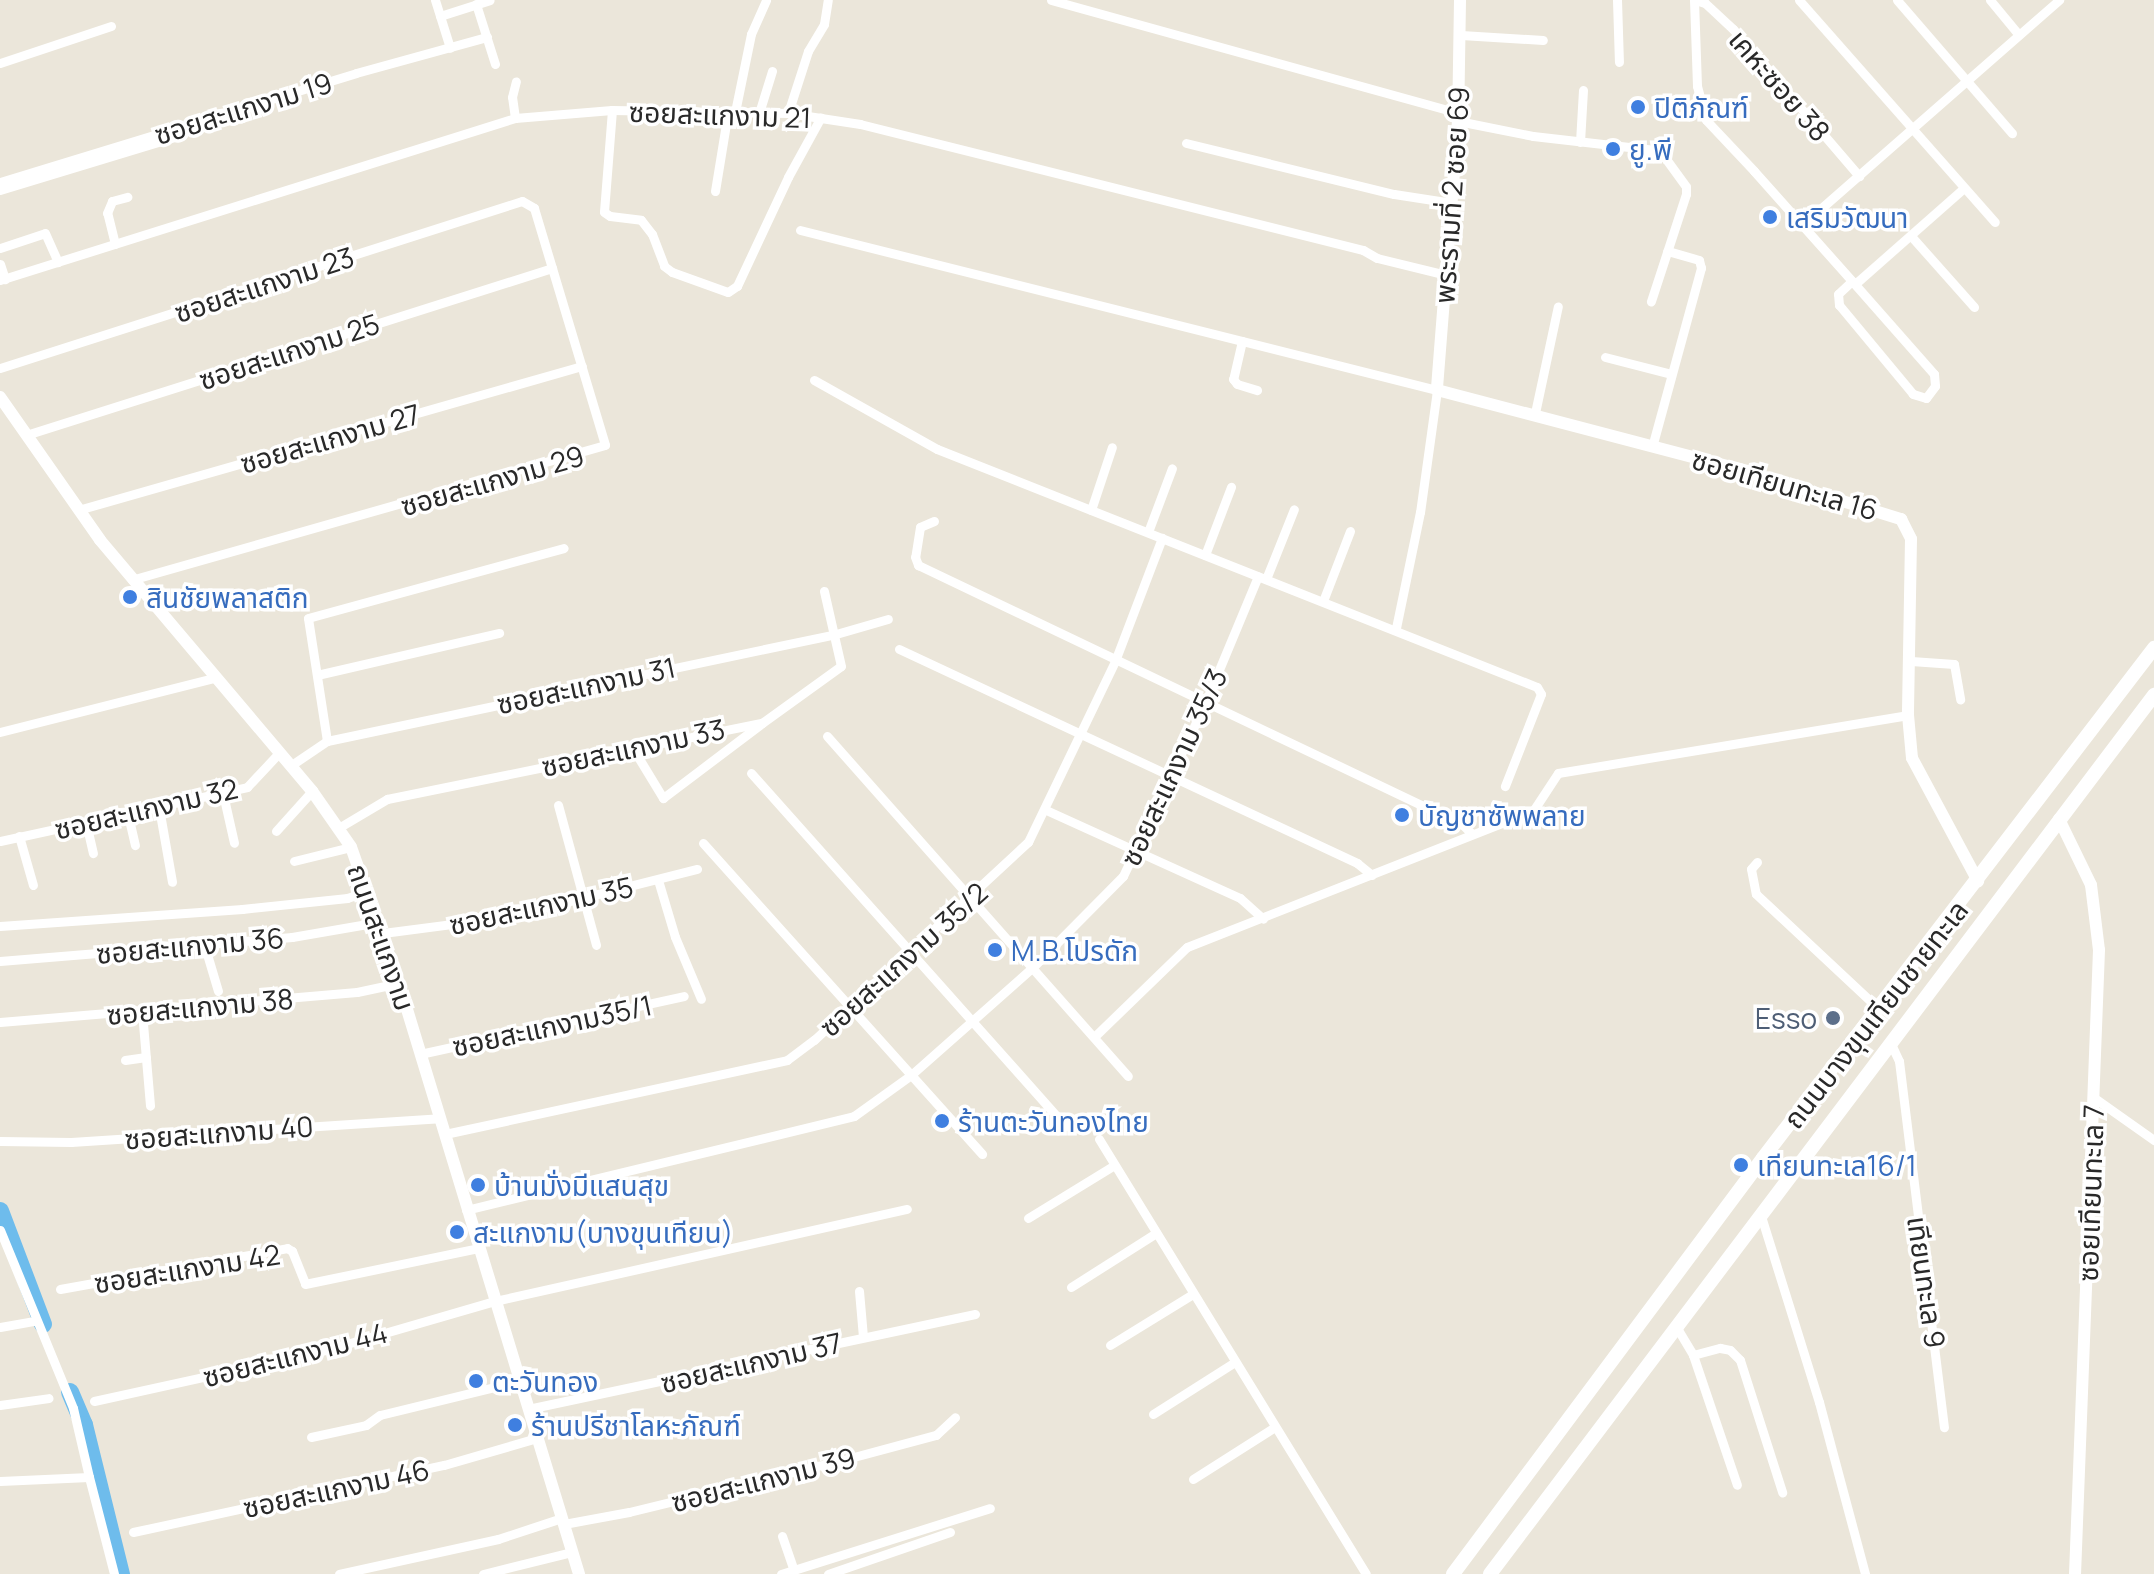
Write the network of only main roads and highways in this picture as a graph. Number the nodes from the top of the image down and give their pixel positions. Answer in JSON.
{"nodes":[{"id":1,"x":2154,"y":648,"type":"edge"},
{"id":2,"x":2154,"y":695,"type":"edge"},
{"id":3,"x":2059,"y":771,"type":"junction"},
{"id":4,"x":2080,"y":792,"type":"junction"},
{"id":5,"x":1453,"y":1574,"type":"edge"},
{"id":6,"x":1490,"y":1574,"type":"edge"}],
"edges":[{"from":1,"to":3,"type":"main road","name":"ถนนบางขุนเทียนชายทะเล"},
{"from":2,"to":4,"type":"main road","name":"ถนนบางขุนเทียนชายทะเล"},
{"from":3,"to":4,"type":"main road"},
{"from":3,"to":5,"type":"main road","name":"ถนนบางขุนเทียนชายทะเล"},
{"from":4,"to":6,"type":"main road","name":"ถนนบางขุนเทียนชายทะเล"}]}
